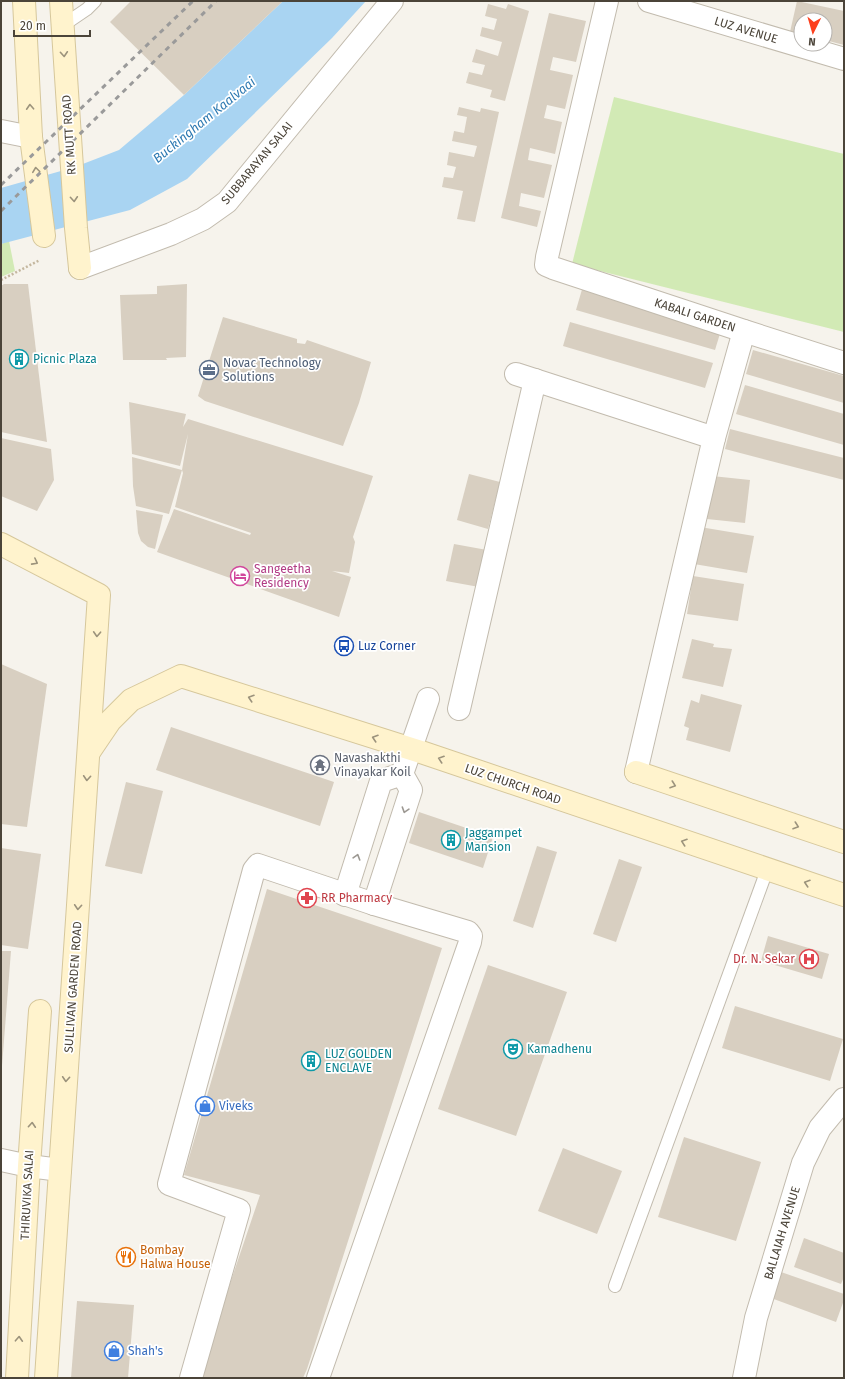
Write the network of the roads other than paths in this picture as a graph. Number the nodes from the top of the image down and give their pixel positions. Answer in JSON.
{"nodes":[{"id":1,"x":24,"y":1,"type":"edge"},
{"id":2,"x":61,"y":1,"type":"edge"},
{"id":3,"x":95,"y":1,"type":"edge"},
{"id":4,"x":392,"y":1,"type":"edge"},
{"id":5,"x":607,"y":1,"type":"edge"},
{"id":6,"x":649,"y":1,"type":"edge"},
{"id":7,"x":62,"y":26,"type":"junction"},
{"id":8,"x":844,"y":59,"type":"edge"},
{"id":9,"x":1,"y":131,"type":"edge"},
{"id":10,"x":32,"y":141,"type":"junction"},
{"id":11,"x":46,"y":246,"type":"road end"},
{"id":12,"x":80,"y":268,"type":"joint"},
{"id":13,"x":744,"y":331,"type":"junction"},
{"id":14,"x":844,"y":363,"type":"edge"},
{"id":15,"x":714,"y":438,"type":"junction"},
{"id":16,"x":1,"y":544,"type":"edge"},
{"id":17,"x":428,"y":699,"type":"dead end"},
{"id":18,"x":459,"y":709,"type":"dead end"},
{"id":19,"x":412,"y":750,"type":"junction"},
{"id":20,"x":89,"y":753,"type":"junction"},
{"id":21,"x":636,"y":772,"type":"joint"},
{"id":22,"x":402,"y":774,"type":"junction"},
{"id":23,"x":844,"y":842,"type":"edge"},
{"id":24,"x":767,"y":870,"type":"junction"},
{"id":25,"x":345,"y":895,"type":"junction"},
{"id":26,"x":844,"y":895,"type":"edge"},
{"id":27,"x":374,"y":904,"type":"junction"},
{"id":28,"x":40,"y":1011,"type":"dead end"},
{"id":29,"x":844,"y":1099,"type":"edge"},
{"id":30,"x":1,"y":1160,"type":"edge"},
{"id":31,"x":29,"y":1166,"type":"junction"},
{"id":32,"x":60,"y":1170,"type":"junction"},
{"id":33,"x":615,"y":1286,"type":"dead end"},
{"id":34,"x":17,"y":1378,"type":"edge"},
{"id":35,"x":46,"y":1378,"type":"edge"},
{"id":36,"x":191,"y":1378,"type":"edge"},
{"id":37,"x":318,"y":1378,"type":"edge"},
{"id":38,"x":744,"y":1378,"type":"edge"}],
"edges":[{"from":10,"to":1,"type":"main road","one_way":true},
{"from":2,"to":7,"type":"main road","name":"RK MUTT ROAD"},
{"from":3,"to":7,"type":"lane"},
{"from":4,"to":12,"type":"street","name":"SUBBARAYAN SALAI"},
{"from":5,"to":13,"type":"street","name":"KABALI GARDEN"},
{"from":6,"to":8,"type":"street","name":"LUZ AVENUE"},
{"from":7,"to":12,"type":"main road","name":"RK MUTT ROAD","one_way":true},
{"from":9,"to":10,"type":"street"},
{"from":11,"to":10,"type":"main road","one_way":true},
{"from":13,"to":14,"type":"street","name":"KABALI GARDEN"},
{"from":13,"to":15,"type":"street"},
{"from":15,"to":18,"type":"street"},
{"from":15,"to":21,"type":"street"},
{"from":16,"to":20,"type":"main road","name":"SULLIVAN GARDEN ROAD","one_way":true},
{"from":17,"to":19,"type":"street"},
{"from":19,"to":20,"type":"main road","name":"LUZ CHURCH ROAD","one_way":true},
{"from":19,"to":22,"type":"street"},
{"from":24,"to":19,"type":"main road","name":"LUZ CHURCH ROAD","one_way":true},
{"from":20,"to":32,"type":"main road","name":"SULLIVAN GARDEN ROAD","one_way":true},
{"from":21,"to":23,"type":"main road","one_way":true},
{"from":25,"to":22,"type":"street","one_way":true},
{"from":22,"to":27,"type":"street","one_way":true},
{"from":26,"to":24,"type":"main road","name":"LUZ CHURCH ROAD","one_way":true},
{"from":24,"to":33,"type":"lane"},
{"from":25,"to":27,"type":"street"},
{"from":25,"to":36,"type":"street"},
{"from":27,"to":37,"type":"street"},
{"from":31,"to":28,"type":"main road","name":"THIRUVIKA SALAI","one_way":true},
{"from":29,"to":38,"type":"street","name":"BALLAIAH AVENUE"},
{"from":30,"to":31,"type":"street"},
{"from":31,"to":32,"type":"street"},
{"from":34,"to":31,"type":"main road","name":"THIRUVIKA SALAI","one_way":true},
{"from":32,"to":35,"type":"main road","name":"SULLIVAN GARDEN ROAD"}]}
